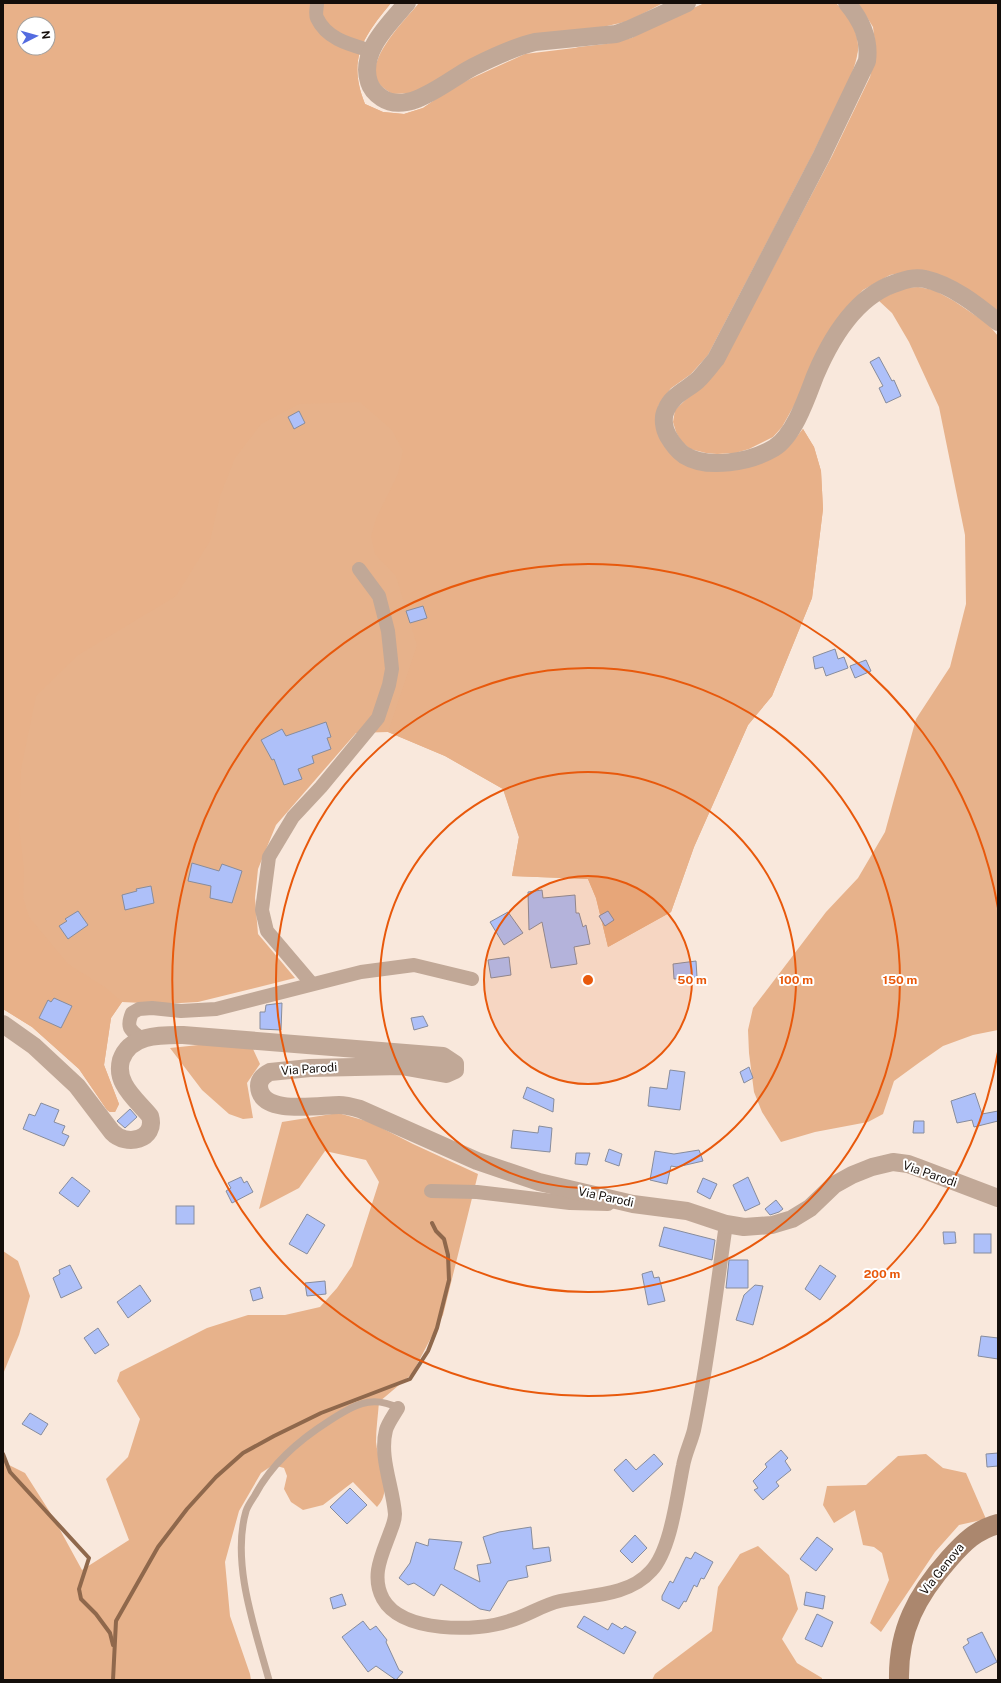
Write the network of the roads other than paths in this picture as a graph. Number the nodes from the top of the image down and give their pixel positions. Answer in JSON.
{"nodes":[{"id":1,"x":317,"y":3,"type":"edge"},
{"id":2,"x":406,"y":3,"type":"edge"},
{"id":3,"x":687,"y":3,"type":"edge"},
{"id":4,"x":847,"y":3,"type":"edge"},
{"id":5,"x":372,"y":51,"type":"junction"},
{"id":6,"x":998,"y":322,"type":"edge"},
{"id":7,"x":360,"y":569,"type":"dead end"},
{"id":8,"x":472,"y":979,"type":"dead end"},
{"id":9,"x":312,"y":984,"type":"junction"},
{"id":10,"x":3,"y":1024,"type":"edge"},
{"id":11,"x":142,"y":1039,"type":"junction"},
{"id":12,"x":431,"y":1191,"type":"dead end"},
{"id":13,"x":998,"y":1198,"type":"edge"},
{"id":14,"x":633,"y":1204,"type":"junction"},
{"id":15,"x":726,"y":1224,"type":"junction"},
{"id":16,"x":398,"y":1408,"type":"joint"},
{"id":17,"x":998,"y":1524,"type":"edge"},
{"id":18,"x":268,"y":1680,"type":"edge"},
{"id":19,"x":899,"y":1680,"type":"edge"}],
"edges":[{"from":1,"to":5,"type":"street"},
{"from":2,"to":5,"type":"street"},
{"from":3,"to":5,"type":"street"},
{"from":4,"to":6,"type":"street"},
{"from":7,"to":9,"type":"street"},
{"from":8,"to":9,"type":"street"},
{"from":9,"to":11,"type":"street"},
{"from":10,"to":11,"type":"street","name":"Via Parodi"},
{"from":11,"to":14,"type":"street","name":"Via Parodi"},
{"from":12,"to":14,"type":"street"},
{"from":13,"to":15,"type":"street","name":"Via Parodi"},
{"from":14,"to":15,"type":"street","name":"Via Parodi"},
{"from":15,"to":16,"type":"street"},
{"from":16,"to":18,"type":"lane"},
{"from":17,"to":19,"type":"main road","name":"Via Genova"}]}
